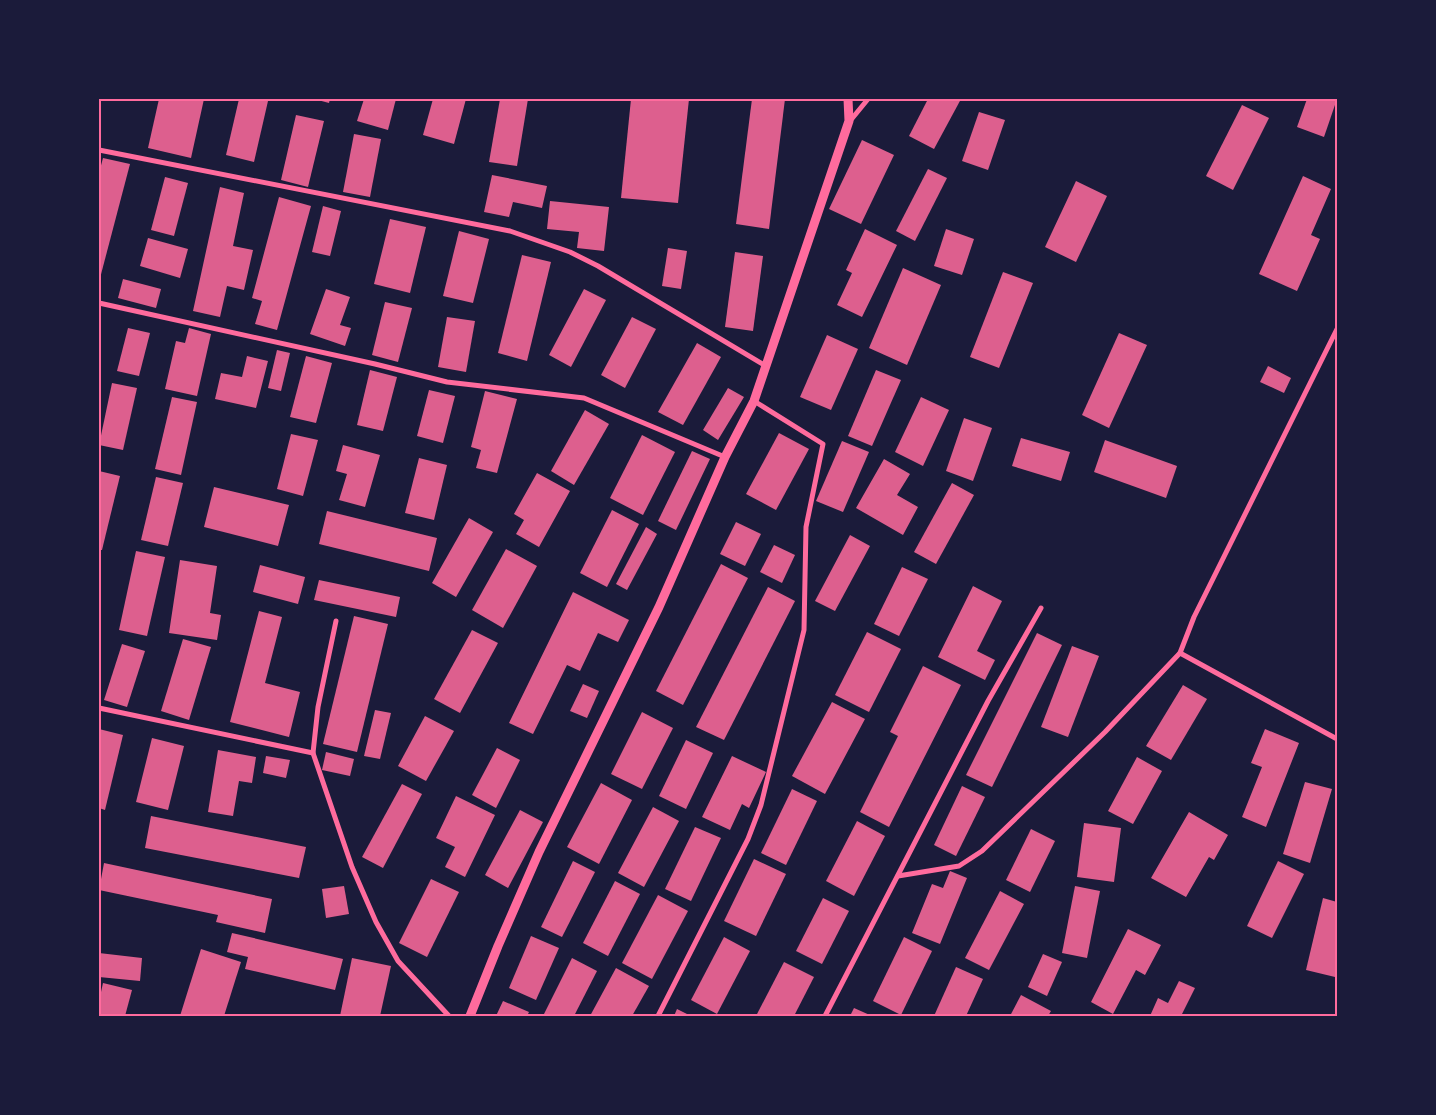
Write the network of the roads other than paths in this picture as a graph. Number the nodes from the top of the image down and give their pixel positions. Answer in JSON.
{"nodes":[{"id":1,"x":848,"y":99,"type":"edge"},
{"id":2,"x":868,"y":99,"type":"edge"},
{"id":3,"x":849,"y":121,"type":"junction"},
{"id":4,"x":99,"y":150,"type":"edge"},
{"id":5,"x":99,"y":303,"type":"edge"},
{"id":6,"x":1337,"y":329,"type":"edge"},
{"id":7,"x":766,"y":366,"type":"junction"},
{"id":8,"x":754,"y":401,"type":"junction"},
{"id":9,"x":725,"y":457,"type":"junction"},
{"id":10,"x":1041,"y":608,"type":"dead end"},
{"id":11,"x":336,"y":621,"type":"dead end"},
{"id":12,"x":1180,"y":653,"type":"junction"},
{"id":13,"x":99,"y":708,"type":"edge"},
{"id":14,"x":1337,"y":740,"type":"edge"},
{"id":15,"x":313,"y":752,"type":"junction"},
{"id":16,"x":898,"y":876,"type":"junction"},
{"id":17,"x":449,"y":1016,"type":"edge"},
{"id":18,"x":470,"y":1016,"type":"edge"},
{"id":19,"x":658,"y":1016,"type":"edge"},
{"id":20,"x":825,"y":1016,"type":"edge"}],
"edges":[{"from":1,"to":3,"type":"street"},
{"from":2,"to":3,"type":"street"},
{"from":3,"to":7,"type":"street"},
{"from":4,"to":7,"type":"street"},
{"from":5,"to":9,"type":"street"},
{"from":6,"to":12,"type":"street"},
{"from":7,"to":8,"type":"street"},
{"from":8,"to":9,"type":"street"},
{"from":8,"to":19,"type":"street"},
{"from":9,"to":18,"type":"street"},
{"from":10,"to":16,"type":"street"},
{"from":11,"to":15,"type":"street"},
{"from":12,"to":14,"type":"street"},
{"from":12,"to":16,"type":"street"},
{"from":13,"to":15,"type":"street"},
{"from":15,"to":17,"type":"street"},
{"from":16,"to":20,"type":"street"}]}
